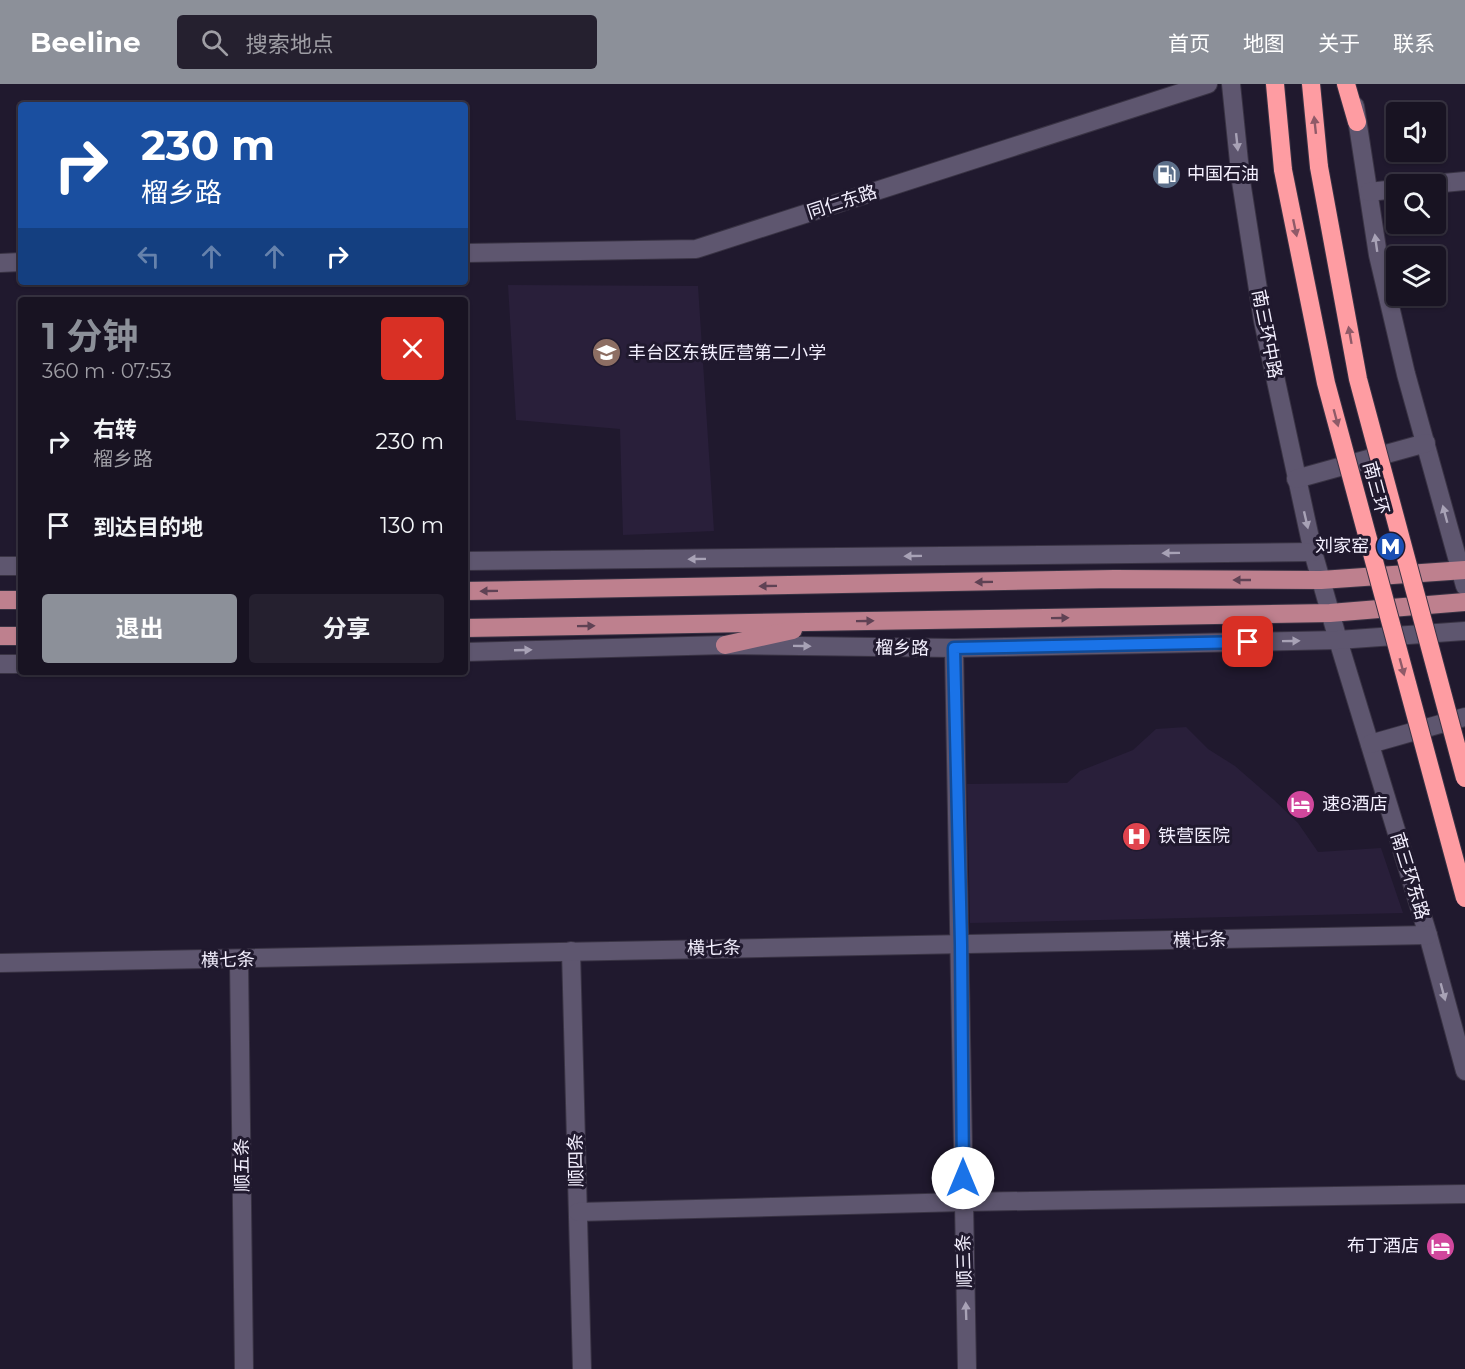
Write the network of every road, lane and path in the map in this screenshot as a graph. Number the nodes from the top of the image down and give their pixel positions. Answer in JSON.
{"nodes":[{"id":1,"x":1208,"y":84,"type":"edge"},
{"id":2,"x":1231,"y":84,"type":"edge"},
{"id":3,"x":1275,"y":84,"type":"edge"},
{"id":4,"x":1311,"y":84,"type":"edge"},
{"id":5,"x":1346,"y":84,"type":"edge"},
{"id":6,"x":1353,"y":84,"type":"edge"},
{"id":7,"x":1357,"y":122,"type":"junction"},
{"id":8,"x":1465,"y":181,"type":"edge"},
{"id":9,"x":1446,"y":183,"type":"edge"},
{"id":10,"x":1386,"y":190,"type":"edge"},
{"id":11,"x":1369,"y":192,"type":"junction"},
{"id":12,"x":468,"y":253,"type":"edge"},
{"id":13,"x":18,"y":262,"type":"edge"},
{"id":14,"x":0,"y":263,"type":"edge"},
{"id":15,"x":1426,"y":443,"type":"junction"},
{"id":16,"x":1296,"y":479,"type":"junction"},
{"id":17,"x":1458,"y":540,"type":"edge"},
{"id":18,"x":1313,"y":552,"type":"junction"},
{"id":19,"x":468,"y":561,"type":"edge"},
{"id":20,"x":18,"y":566,"type":"edge"},
{"id":21,"x":0,"y":567,"type":"edge"},
{"id":22,"x":1464,"y":575,"type":"edge"},
{"id":23,"x":1322,"y":580,"type":"junction"},
{"id":24,"x":468,"y":591,"type":"edge"},
{"id":25,"x":0,"y":600,"type":"edge"},
{"id":26,"x":18,"y":600,"type":"edge"},
{"id":27,"x":1465,"y":602,"type":"edge"},
{"id":28,"x":1330,"y":613,"type":"junction"},
{"id":29,"x":831,"y":622,"type":"junction"},
{"id":30,"x":468,"y":628,"type":"edge"},
{"id":31,"x":1465,"y":631,"type":"edge"},
{"id":32,"x":0,"y":636,"type":"edge"},
{"id":33,"x":18,"y":636,"type":"edge"},
{"id":34,"x":1338,"y":640,"type":"junction"},
{"id":35,"x":725,"y":645,"type":"junction"},
{"id":36,"x":954,"y":648,"type":"junction"},
{"id":37,"x":468,"y":652,"type":"edge"},
{"id":38,"x":0,"y":664,"type":"edge"},
{"id":39,"x":18,"y":664,"type":"edge"},
{"id":40,"x":1465,"y":717,"type":"edge"},
{"id":41,"x":1370,"y":744,"type":"junction"},
{"id":42,"x":1465,"y":778,"type":"edge"},
{"id":43,"x":1465,"y":898,"type":"edge"},
{"id":44,"x":1428,"y":935,"type":"junction"},
{"id":45,"x":961,"y":944,"type":"junction"},
{"id":46,"x":571,"y":951,"type":"junction"},
{"id":47,"x":239,"y":960,"type":"junction"},
{"id":48,"x":0,"y":963,"type":"edge"},
{"id":49,"x":1465,"y":1071,"type":"edge"},
{"id":50,"x":1465,"y":1194,"type":"edge"},
{"id":51,"x":963,"y":1202,"type":"junction"},
{"id":52,"x":578,"y":1212,"type":"junction"},
{"id":53,"x":244,"y":1369,"type":"edge"},
{"id":54,"x":582,"y":1369,"type":"edge"},
{"id":55,"x":967,"y":1369,"type":"edge"}],
"edges":[{"from":1,"to":12,"type":"street","name":"同仁东路"},
{"from":2,"to":16,"type":"street","name":"南三环中路","one_way":true},
{"from":3,"to":43,"type":"highway","name":"南三环","one_way":true,"bridge":true},
{"from":42,"to":4,"type":"highway","name":"南三环","one_way":true,"bridge":true},
{"from":5,"to":7,"type":"highway"},
{"from":6,"to":7,"type":"street"},
{"from":7,"to":11,"type":"street"},
{"from":8,"to":9,"type":"street"},
{"from":10,"to":11,"type":"street"},
{"from":15,"to":11,"type":"street","one_way":true},
{"from":13,"to":14,"type":"street"},
{"from":15,"to":16,"type":"street"},
{"from":17,"to":15,"type":"street","one_way":true},
{"from":16,"to":18,"type":"street","name":"南三环中路","one_way":true},
{"from":17,"to":22,"type":"street"},
{"from":18,"to":19,"type":"street","one_way":true},
{"from":18,"to":23,"type":"street","name":"南三环中路"},
{"from":20,"to":21,"type":"street"},
{"from":22,"to":23,"type":"main road"},
{"from":23,"to":24,"type":"main road","one_way":true},
{"from":23,"to":28,"type":"street","name":"南三环中路"},
{"from":25,"to":26,"type":"main road"},
{"from":27,"to":28,"type":"main road","name":"榴乡路"},
{"from":29,"to":28,"type":"main road","name":"榴乡路","one_way":true},
{"from":28,"to":34,"type":"street","name":"南三环东路"},
{"from":30,"to":29,"type":"main road","name":"榴乡路","one_way":true},
{"from":29,"to":35,"type":"main road"},
{"from":31,"to":34,"type":"street","name":"榴乡路"},
{"from":32,"to":33,"type":"main road"},
{"from":36,"to":34,"type":"street","name":"榴乡路","one_way":true},
{"from":34,"to":41,"type":"street","name":"南三环东路"},
{"from":35,"to":36,"type":"street","name":"榴乡路","one_way":true},
{"from":37,"to":35,"type":"street","name":"榴乡路","one_way":true},
{"from":36,"to":45,"type":"street","name":"顺三条"},
{"from":38,"to":39,"type":"street"},
{"from":40,"to":41,"type":"street"},
{"from":41,"to":44,"type":"street","name":"南三环东路"},
{"from":44,"to":45,"type":"street","name":"横七条"},
{"from":44,"to":49,"type":"street","name":"南三环东路","one_way":true},
{"from":45,"to":46,"type":"street","name":"横七条"},
{"from":45,"to":51,"type":"street","name":"顺三条"},
{"from":46,"to":47,"type":"street","name":"横七条"},
{"from":46,"to":52,"type":"street","name":"顺四条"},
{"from":47,"to":48,"type":"street","name":"横七条"},
{"from":47,"to":53,"type":"street","name":"顺五条"},
{"from":50,"to":51,"type":"street"},
{"from":51,"to":52,"type":"street"},
{"from":55,"to":51,"type":"street","name":"顺三条","one_way":true},
{"from":52,"to":54,"type":"street","name":"顺四条"}]}
